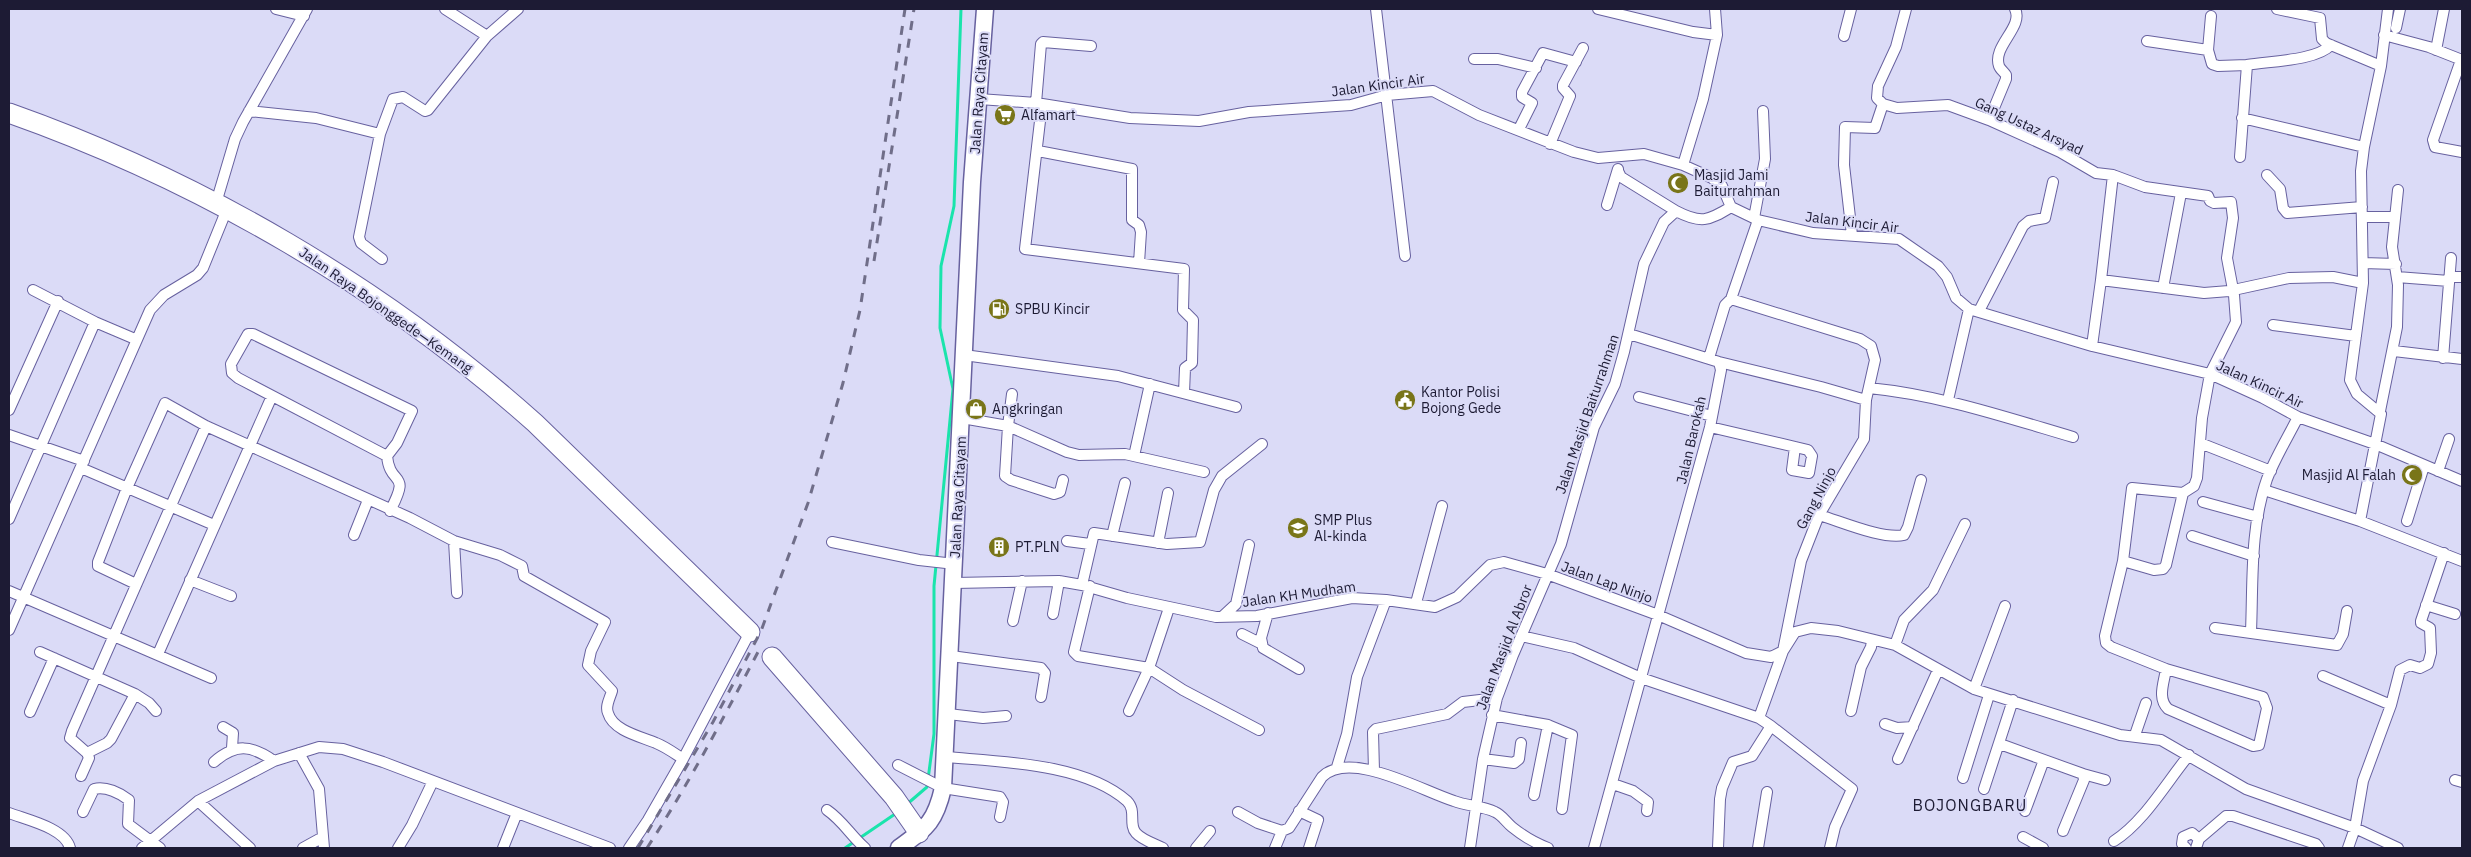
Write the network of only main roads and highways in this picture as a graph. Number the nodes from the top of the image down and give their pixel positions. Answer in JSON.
{"nodes":[{"id":1,"x":985,"y":9,"type":"edge"},
{"id":2,"x":9,"y":113,"type":"edge"},
{"id":3,"x":750,"y":632,"type":"road end"},
{"id":4,"x":772,"y":657,"type":"dead end"},
{"id":5,"x":914,"y":825,"type":"junction"},
{"id":6,"x":899,"y":848,"type":"edge"}],
"edges":[{"from":1,"to":5,"type":"main road","name":"Jalan Raya Citayam"},
{"from":2,"to":3,"type":"highway","name":"Jalan Raya Bojonggede—Kemang"},
{"from":4,"to":5,"type":"highway"},
{"from":5,"to":6,"type":"main road","name":"Jalan Raya Citayam"}]}
